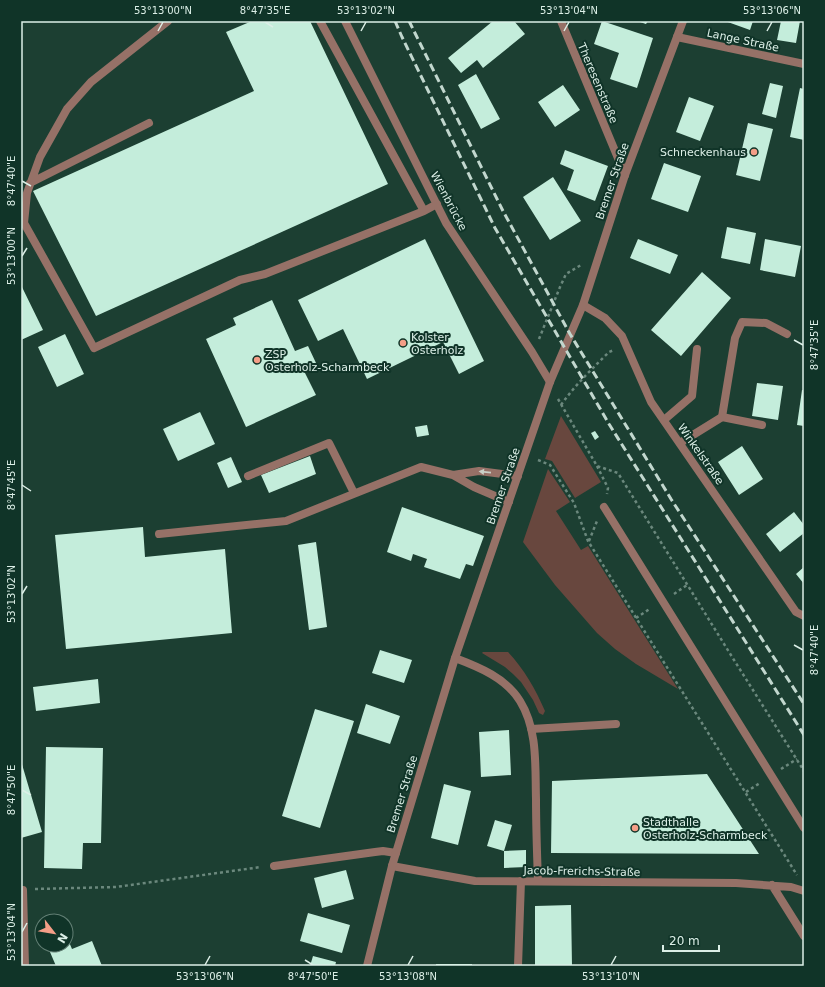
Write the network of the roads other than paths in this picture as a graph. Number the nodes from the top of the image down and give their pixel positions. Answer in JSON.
{"nodes":[{"id":1,"x":168,"y":21,"type":"edge"},
{"id":2,"x":320,"y":21,"type":"edge"},
{"id":3,"x":346,"y":21,"type":"edge"},
{"id":4,"x":561,"y":21,"type":"edge"},
{"id":5,"x":683,"y":21,"type":"edge"},
{"id":6,"x":677,"y":37,"type":"junction"},
{"id":7,"x":804,"y":64,"type":"edge"},
{"id":8,"x":149,"y":124,"type":"dead end"},
{"id":9,"x":625,"y":175,"type":"junction"},
{"id":10,"x":30,"y":183,"type":"junction"},
{"id":11,"x":437,"y":204,"type":"junction"},
{"id":12,"x":424,"y":211,"type":"junction"},
{"id":13,"x":582,"y":305,"type":"junction"},
{"id":14,"x":787,"y":334,"type":"dead end"},
{"id":15,"x":697,"y":349,"type":"dead end"},
{"id":16,"x":550,"y":382,"type":"junction"},
{"id":17,"x":722,"y":417,"type":"junction"},
{"id":18,"x":664,"y":420,"type":"junction"},
{"id":19,"x":762,"y":425,"type":"dead end"},
{"id":20,"x":680,"y":443,"type":"junction"},
{"id":21,"x":453,"y":475,"type":"junction"},
{"id":22,"x":248,"y":476,"type":"dead end"},
{"id":23,"x":518,"y":476,"type":"junction"},
{"id":24,"x":354,"y":493,"type":"junction"},
{"id":25,"x":509,"y":502,"type":"junction"},
{"id":26,"x":604,"y":507,"type":"dead end"},
{"id":27,"x":159,"y":534,"type":"dead end"},
{"id":28,"x":804,"y":616,"type":"edge"},
{"id":29,"x":455,"y":658,"type":"junction"},
{"id":30,"x":616,"y":724,"type":"dead end"},
{"id":31,"x":531,"y":729,"type":"junction"},
{"id":32,"x":804,"y":828,"type":"edge"},
{"id":33,"x":396,"y":853,"type":"junction"},
{"id":34,"x":274,"y":866,"type":"road end"},
{"id":35,"x":392,"y":866,"type":"junction"},
{"id":36,"x":522,"y":881,"type":"junction"},
{"id":37,"x":538,"y":881,"type":"junction"},
{"id":38,"x":772,"y":885,"type":"junction"},
{"id":39,"x":23,"y":890,"type":"road end"},
{"id":40,"x":804,"y":891,"type":"edge"},
{"id":41,"x":22,"y":907,"type":"edge"},
{"id":42,"x":804,"y":936,"type":"edge"},
{"id":43,"x":25,"y":966,"type":"edge"},
{"id":44,"x":367,"y":966,"type":"edge"},
{"id":45,"x":518,"y":966,"type":"edge"}],
"edges":[{"from":1,"to":10,"type":"street"},
{"from":2,"to":12,"type":"street"},
{"from":3,"to":11,"type":"street","name":"Wienbrücke"},
{"from":4,"to":9,"type":"street","name":"Theresenstraße"},
{"from":5,"to":6,"type":"street","name":"Bremer Straße"},
{"from":6,"to":7,"type":"street","name":"Lange Straße"},
{"from":6,"to":9,"type":"street","name":"Bremer Straße"},
{"from":8,"to":10,"type":"street"},
{"from":9,"to":13,"type":"street","name":"Bremer Straße"},
{"from":10,"to":12,"type":"street"},
{"from":11,"to":12,"type":"street"},
{"from":11,"to":16,"type":"street","name":"Wienbrücke"},
{"from":13,"to":16,"type":"street","name":"Bremer Straße"},
{"from":13,"to":18,"type":"street","name":"Winkelstraße"},
{"from":14,"to":17,"type":"street"},
{"from":15,"to":18,"type":"street"},
{"from":16,"to":23,"type":"street","name":"Bremer Straße"},
{"from":17,"to":19,"type":"street"},
{"from":17,"to":20,"type":"street"},
{"from":18,"to":20,"type":"street","name":"Winkelstraße"},
{"from":20,"to":28,"type":"street","name":"Winkelstraße"},
{"from":23,"to":21,"type":"street","one_way":true},
{"from":21,"to":24,"type":"street"},
{"from":21,"to":25,"type":"street"},
{"from":22,"to":24,"type":"street"},
{"from":23,"to":25,"type":"street","name":"Bremer Straße"},
{"from":24,"to":27,"type":"street"},
{"from":25,"to":29,"type":"street","name":"Bremer Straße"},
{"from":26,"to":32,"type":"street"},
{"from":29,"to":31,"type":"street"},
{"from":29,"to":33,"type":"street","name":"Bremer Straße"},
{"from":30,"to":31,"type":"street"},
{"from":31,"to":37,"type":"street"},
{"from":33,"to":34,"type":"street"},
{"from":33,"to":35,"type":"street","name":"Bremer Straße"},
{"from":35,"to":36,"type":"street","name":"Jacob-Frerichs-Straße"},
{"from":35,"to":44,"type":"street","name":"Bremer Straße"},
{"from":36,"to":37,"type":"street","name":"Jacob-Frerichs-Straße"},
{"from":36,"to":45,"type":"street"},
{"from":37,"to":38,"type":"street","name":"Jacob-Frerichs-Straße"},
{"from":38,"to":40,"type":"street","name":"Jacob-Frerichs-Straße"},
{"from":38,"to":42,"type":"street"},
{"from":39,"to":41,"type":"street"},
{"from":41,"to":43,"type":"street"}]}
